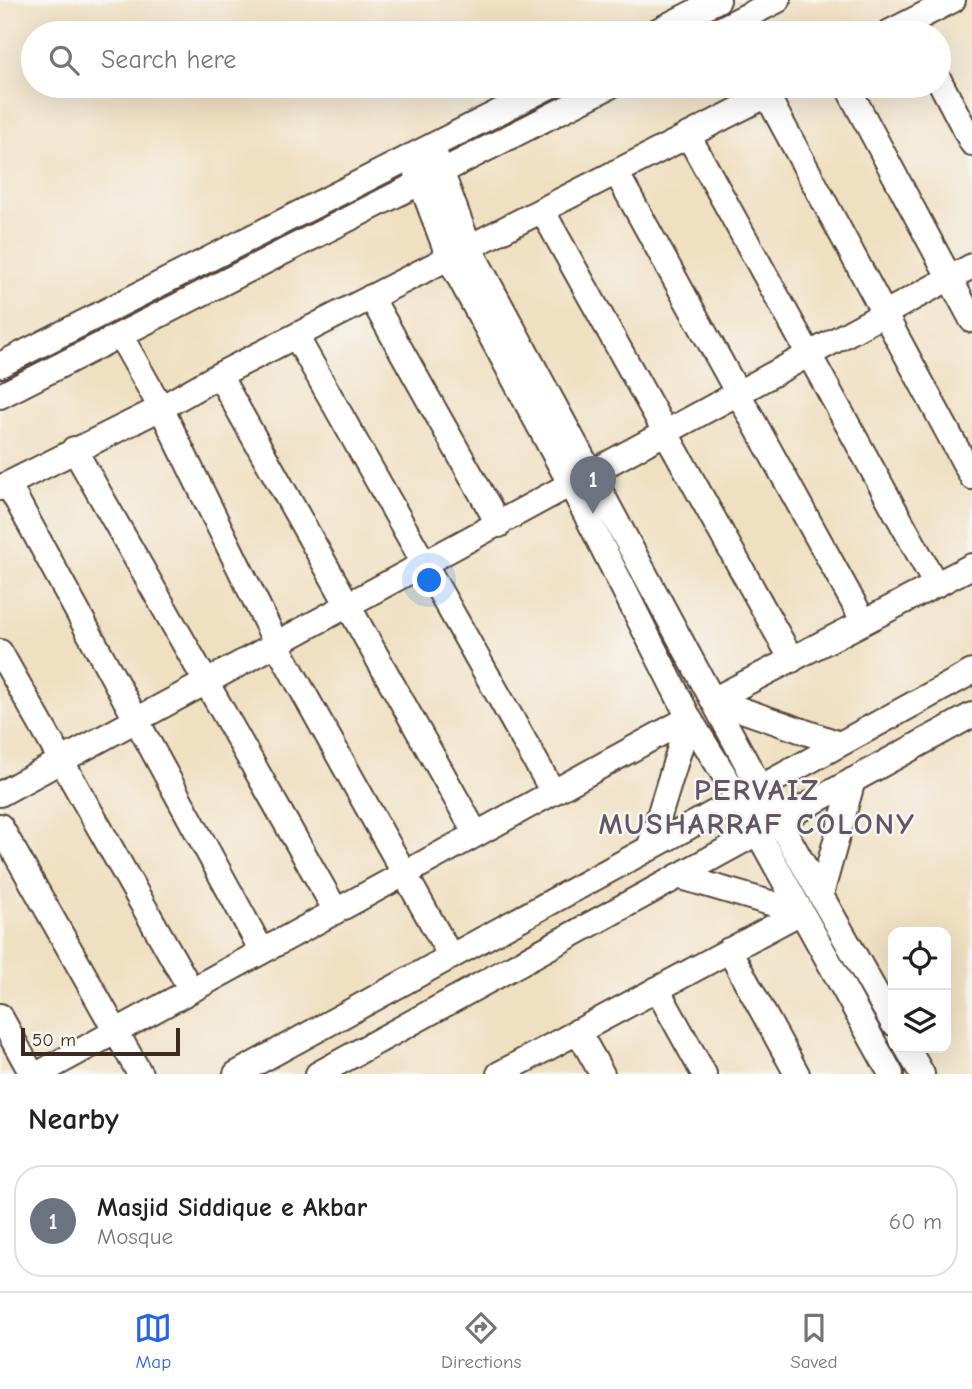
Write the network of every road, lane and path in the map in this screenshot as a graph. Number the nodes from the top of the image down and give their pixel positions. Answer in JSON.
{"nodes":[{"id":1,"x":718,"y":0,"type":"edge"},
{"id":2,"x":778,"y":0,"type":"edge"},
{"id":3,"x":953,"y":0,"type":"edge"},
{"id":4,"x":677,"y":21,"type":"edge"},
{"id":5,"x":748,"y":21,"type":"edge"},
{"id":6,"x":919,"y":21,"type":"edge"},
{"id":7,"x":526,"y":98,"type":"edge"},
{"id":8,"x":587,"y":98,"type":"edge"},
{"id":9,"x":755,"y":98,"type":"edge"},
{"id":10,"x":775,"y":98,"type":"edge"},
{"id":11,"x":853,"y":98,"type":"edge"},
{"id":12,"x":948,"y":98,"type":"edge"},
{"id":13,"x":688,"y":135,"type":"junction"},
{"id":14,"x":972,"y":143,"type":"edge"},
{"id":15,"x":421,"y":151,"type":"junction"},
{"id":16,"x":616,"y":172,"type":"junction"},
{"id":17,"x":430,"y":178,"type":"junction"},
{"id":18,"x":542,"y":210,"type":"junction"},
{"id":19,"x":459,"y":252,"type":"junction"},
{"id":20,"x":972,"y":266,"type":"edge"},
{"id":21,"x":949,"y":279,"type":"junction"},
{"id":22,"x":371,"y":297,"type":"junction"},
{"id":23,"x":882,"y":315,"type":"junction"},
{"id":24,"x":972,"y":320,"type":"edge"},
{"id":25,"x":120,"y":335,"type":"junction"},
{"id":26,"x":296,"y":336,"type":"junction"},
{"id":27,"x":809,"y":355,"type":"junction"},
{"id":28,"x":0,"y":365,"type":"edge"},
{"id":29,"x":219,"y":375,"type":"junction"},
{"id":30,"x":739,"y":394,"type":"junction"},
{"id":31,"x":0,"y":397,"type":"edge"},
{"id":32,"x":161,"y":408,"type":"junction"},
{"id":33,"x":665,"y":434,"type":"junction"},
{"id":34,"x":74,"y":449,"type":"junction"},
{"id":35,"x":972,"y":477,"type":"edge"},
{"id":36,"x":581,"y":480,"type":"junction"},
{"id":37,"x":4,"y":486,"type":"edge"},
{"id":38,"x":499,"y":525,"type":"junction"},
{"id":39,"x":424,"y":565,"type":"junction"},
{"id":40,"x":972,"y":566,"type":"edge"},
{"id":41,"x":936,"y":585,"type":"junction"},
{"id":42,"x":349,"y":606,"type":"junction"},
{"id":43,"x":864,"y":622,"type":"junction"},
{"id":44,"x":277,"y":645,"type":"junction"},
{"id":45,"x":0,"y":652,"type":"edge"},
{"id":46,"x":792,"y":660,"type":"junction"},
{"id":47,"x":972,"y":672,"type":"edge"},
{"id":48,"x":206,"y":683,"type":"junction"},
{"id":49,"x":713,"y":700,"type":"junction"},
{"id":50,"x":972,"y":715,"type":"edge"},
{"id":51,"x":689,"y":718,"type":"junction"},
{"id":52,"x":136,"y":720,"type":"junction"},
{"id":53,"x":840,"y":744,"type":"junction"},
{"id":54,"x":64,"y":760,"type":"junction"},
{"id":55,"x":853,"y":780,"type":"junction"},
{"id":56,"x":552,"y":792,"type":"junction"},
{"id":57,"x":750,"y":793,"type":"junction"},
{"id":58,"x":0,"y":794,"type":"edge"},
{"id":59,"x":780,"y":820,"type":"junction"},
{"id":60,"x":0,"y":826,"type":"edge"},
{"id":61,"x":757,"y":833,"type":"junction"},
{"id":62,"x":476,"y":834,"type":"junction"},
{"id":63,"x":649,"y":849,"type":"junction"},
{"id":64,"x":404,"y":873,"type":"junction"},
{"id":65,"x":678,"y":876,"type":"junction"},
{"id":66,"x":821,"y":894,"type":"junction"},
{"id":67,"x":336,"y":911,"type":"junction"},
{"id":68,"x":801,"y":912,"type":"junction"},
{"id":69,"x":729,"y":950,"type":"junction"},
{"id":70,"x":262,"y":951,"type":"junction"},
{"id":71,"x":451,"y":957,"type":"junction"},
{"id":72,"x":657,"y":989,"type":"junction"},
{"id":73,"x":191,"y":990,"type":"junction"},
{"id":74,"x":888,"y":1014,"type":"edge"},
{"id":75,"x":0,"y":1016,"type":"edge"},
{"id":76,"x":115,"y":1031,"type":"junction"},
{"id":77,"x":578,"y":1031,"type":"junction"},
{"id":78,"x":910,"y":1053,"type":"edge"},
{"id":79,"x":505,"y":1073,"type":"edge"},
{"id":80,"x":32,"y":1074,"type":"edge"},
{"id":81,"x":38,"y":1074,"type":"edge"},
{"id":82,"x":139,"y":1074,"type":"edge"},
{"id":83,"x":236,"y":1074,"type":"edge"},
{"id":84,"x":318,"y":1074,"type":"edge"},
{"id":85,"x":602,"y":1074,"type":"edge"},
{"id":86,"x":704,"y":1074,"type":"edge"},
{"id":87,"x":797,"y":1074,"type":"edge"},
{"id":88,"x":891,"y":1074,"type":"edge"},
{"id":89,"x":922,"y":1074,"type":"edge"}],
"edges":[{"from":1,"to":4,"type":"street"},
{"from":2,"to":5,"type":"street"},
{"from":3,"to":6,"type":"street"},
{"from":7,"to":15,"type":"street"},
{"from":8,"to":17,"type":"street"},
{"from":9,"to":13,"type":"street"},
{"from":10,"to":23,"type":"street"},
{"from":11,"to":21,"type":"street"},
{"from":12,"to":14,"type":"street"},
{"from":13,"to":16,"type":"street"},
{"from":13,"to":27,"type":"street"},
{"from":15,"to":17,"type":"street"},
{"from":15,"to":28,"type":"street"},
{"from":16,"to":18,"type":"street"},
{"from":16,"to":30,"type":"street"},
{"from":17,"to":19,"type":"street"},
{"from":17,"to":25,"type":"street"},
{"from":18,"to":19,"type":"street"},
{"from":18,"to":33,"type":"street"},
{"from":19,"to":22,"type":"street"},
{"from":19,"to":36,"type":"street"},
{"from":20,"to":21,"type":"street"},
{"from":21,"to":23,"type":"street"},
{"from":21,"to":24,"type":"street"},
{"from":22,"to":26,"type":"street"},
{"from":22,"to":38,"type":"street"},
{"from":23,"to":27,"type":"street"},
{"from":23,"to":35,"type":"street"},
{"from":25,"to":31,"type":"street"},
{"from":25,"to":32,"type":"street"},
{"from":26,"to":29,"type":"street"},
{"from":26,"to":39,"type":"street"},
{"from":27,"to":30,"type":"street"},
{"from":27,"to":41,"type":"street"},
{"from":29,"to":32,"type":"street"},
{"from":29,"to":42,"type":"street"},
{"from":30,"to":33,"type":"street"},
{"from":30,"to":43,"type":"street"},
{"from":32,"to":34,"type":"street"},
{"from":32,"to":44,"type":"street"},
{"from":33,"to":36,"type":"street"},
{"from":33,"to":46,"type":"street"},
{"from":34,"to":37,"type":"street"},
{"from":34,"to":48,"type":"street"},
{"from":36,"to":38,"type":"street"},
{"from":36,"to":49,"type":"street"},
{"from":36,"to":51,"type":"street"},
{"from":37,"to":52,"type":"street"},
{"from":38,"to":39,"type":"street"},
{"from":39,"to":42,"type":"street"},
{"from":39,"to":56,"type":"street"},
{"from":40,"to":41,"type":"street"},
{"from":41,"to":43,"type":"street"},
{"from":42,"to":44,"type":"street"},
{"from":42,"to":62,"type":"street"},
{"from":43,"to":46,"type":"street"},
{"from":44,"to":48,"type":"street"},
{"from":44,"to":64,"type":"street"},
{"from":45,"to":54,"type":"street"},
{"from":46,"to":49,"type":"street"},
{"from":47,"to":53,"type":"street"},
{"from":48,"to":52,"type":"street"},
{"from":48,"to":67,"type":"street"},
{"from":49,"to":53,"type":"street"},
{"from":49,"to":57,"type":"street"},
{"from":50,"to":55,"type":"street"},
{"from":51,"to":56,"type":"street"},
{"from":51,"to":57,"type":"street"},
{"from":51,"to":63,"type":"street"},
{"from":52,"to":54,"type":"street"},
{"from":52,"to":70,"type":"street"},
{"from":53,"to":57,"type":"street"},
{"from":54,"to":58,"type":"street"},
{"from":54,"to":73,"type":"street"},
{"from":55,"to":59,"type":"street"},
{"from":55,"to":66,"type":"street"},
{"from":56,"to":62,"type":"street"},
{"from":57,"to":59,"type":"street"},
{"from":57,"to":61,"type":"street"},
{"from":57,"to":63,"type":"street"},
{"from":59,"to":61,"type":"street"},
{"from":59,"to":66,"type":"street"},
{"from":60,"to":76,"type":"street"},
{"from":61,"to":65,"type":"street"},
{"from":61,"to":68,"type":"street"},
{"from":62,"to":64,"type":"street"},
{"from":63,"to":71,"type":"street"},
{"from":64,"to":67,"type":"street"},
{"from":64,"to":71,"type":"street"},
{"from":65,"to":68,"type":"street"},
{"from":65,"to":84,"type":"street"},
{"from":66,"to":74,"type":"street"},
{"from":67,"to":70,"type":"street"},
{"from":68,"to":69,"type":"street"},
{"from":68,"to":88,"type":"street"},
{"from":69,"to":72,"type":"street"},
{"from":69,"to":87,"type":"street"},
{"from":70,"to":73,"type":"street"},
{"from":71,"to":83,"type":"street"},
{"from":72,"to":77,"type":"street"},
{"from":72,"to":86,"type":"street"},
{"from":73,"to":76,"type":"street"},
{"from":75,"to":80,"type":"street"},
{"from":76,"to":81,"type":"street"},
{"from":76,"to":82,"type":"street"},
{"from":77,"to":79,"type":"street"},
{"from":77,"to":85,"type":"street"},
{"from":78,"to":89,"type":"street"}]}
